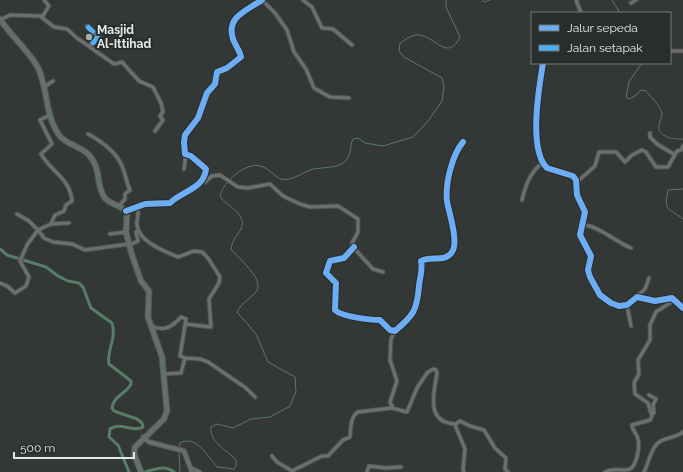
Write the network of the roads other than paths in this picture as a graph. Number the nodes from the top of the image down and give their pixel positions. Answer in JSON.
{"nodes":[{"id":1,"x":44,"y":0,"type":"edge"},
{"id":2,"x":262,"y":0,"type":"edge"},
{"id":3,"x":303,"y":0,"type":"edge"},
{"id":4,"x":576,"y":0,"type":"edge"},
{"id":5,"x":636,"y":0,"type":"edge"},
{"id":6,"x":631,"y":3,"type":"dead end"},
{"id":7,"x":581,"y":12,"type":"edge"},
{"id":8,"x":42,"y":17,"type":"junction"},
{"id":9,"x":0,"y":20,"type":"edge"},
{"id":10,"x":87,"y":26,"type":"dead end"},
{"id":11,"x":352,"y":45,"type":"dead end"},
{"id":12,"x":90,"y":46,"type":"junction"},
{"id":13,"x":671,"y":51,"type":"edge"},
{"id":14,"x":683,"y":51,"type":"edge"},
{"id":15,"x":543,"y":64,"type":"edge"},
{"id":16,"x":53,"y":81,"type":"dead end"},
{"id":17,"x":43,"y":87,"type":"junction"},
{"id":18,"x":349,"y":98,"type":"dead end"},
{"id":19,"x":50,"y":115,"type":"junction"},
{"id":20,"x":155,"y":131,"type":"dead end"},
{"id":21,"x":650,"y":133,"type":"dead end"},
{"id":22,"x":88,"y":134,"type":"dead end"},
{"id":23,"x":463,"y":142,"type":"dead end"},
{"id":24,"x":683,"y":146,"type":"edge"},
{"id":25,"x":186,"y":155,"type":"junction"},
{"id":26,"x":675,"y":155,"type":"junction"},
{"id":27,"x":543,"y":163,"type":"junction"},
{"id":28,"x":184,"y":169,"type":"dead end"},
{"id":29,"x":202,"y":180,"type":"junction"},
{"id":30,"x":577,"y":182,"type":"junction"},
{"id":31,"x":522,"y":200,"type":"dead end"},
{"id":32,"x":119,"y":206,"type":"junction"},
{"id":33,"x":136,"y":206,"type":"junction"},
{"id":34,"x":126,"y":211,"type":"junction"},
{"id":35,"x":17,"y":214,"type":"dead end"},
{"id":36,"x":69,"y":223,"type":"dead end"},
{"id":37,"x":51,"y":224,"type":"junction"},
{"id":38,"x":582,"y":224,"type":"junction"},
{"id":39,"x":38,"y":230,"type":"junction"},
{"id":40,"x":126,"y":232,"type":"junction"},
{"id":41,"x":136,"y":232,"type":"dead end"},
{"id":42,"x":110,"y":234,"type":"dead end"},
{"id":43,"x":129,"y":244,"type":"junction"},
{"id":44,"x":354,"y":247,"type":"junction"},
{"id":45,"x":632,"y":248,"type":"dead end"},
{"id":46,"x":384,"y":272,"type":"dead end"},
{"id":47,"x":649,"y":278,"type":"dead end"},
{"id":48,"x":0,"y":283,"type":"edge"},
{"id":49,"x":636,"y":298,"type":"junction"},
{"id":50,"x":676,"y":299,"type":"junction"},
{"id":51,"x":627,"y":305,"type":"junction"},
{"id":52,"x":683,"y":308,"type":"edge"},
{"id":53,"x":185,"y":324,"type":"junction"},
{"id":54,"x":150,"y":325,"type":"junction"},
{"id":55,"x":631,"y":326,"type":"dead end"},
{"id":56,"x":395,"y":331,"type":"junction"},
{"id":57,"x":185,"y":358,"type":"junction"},
{"id":58,"x":165,"y":374,"type":"junction"},
{"id":59,"x":649,"y":395,"type":"dead end"},
{"id":60,"x":256,"y":397,"type":"dead end"},
{"id":61,"x":393,"y":408,"type":"junction"},
{"id":62,"x":652,"y":416,"type":"junction"},
{"id":63,"x":455,"y":424,"type":"junction"},
{"id":64,"x":683,"y":432,"type":"edge"},
{"id":65,"x":143,"y":437,"type":"junction"},
{"id":66,"x":272,"y":456,"type":"dead end"},
{"id":67,"x":401,"y":467,"type":"dead end"},
{"id":68,"x":141,"y":470,"type":"edge"},
{"id":69,"x":191,"y":470,"type":"edge"},
{"id":70,"x":200,"y":472,"type":"edge"},
{"id":71,"x":367,"y":472,"type":"edge"},
{"id":72,"x":464,"y":472,"type":"edge"},
{"id":73,"x":508,"y":472,"type":"edge"},
{"id":74,"x":605,"y":472,"type":"edge"},
{"id":75,"x":644,"y":472,"type":"edge"}],
"edges":[{"from":1,"to":8,"type":"street"},
{"from":2,"to":18,"type":"street"},
{"from":2,"to":25,"type":"street"},
{"from":3,"to":11,"type":"street"},
{"from":4,"to":7,"type":"street"},
{"from":5,"to":6,"type":"street"},
{"from":8,"to":9,"type":"street"},
{"from":8,"to":12,"type":"street"},
{"from":9,"to":17,"type":"highway"},
{"from":10,"to":12,"type":"street"},
{"from":12,"to":20,"type":"street"},
{"from":13,"to":14,"type":"street"},
{"from":15,"to":27,"type":"street"},
{"from":16,"to":17,"type":"street"},
{"from":17,"to":19,"type":"highway"},
{"from":19,"to":32,"type":"highway"},
{"from":19,"to":37,"type":"street"},
{"from":21,"to":26,"type":"street"},
{"from":22,"to":32,"type":"street"},
{"from":23,"to":56,"type":"street"},
{"from":24,"to":26,"type":"street"},
{"from":25,"to":28,"type":"street"},
{"from":25,"to":29,"type":"street"},
{"from":26,"to":30,"type":"street"},
{"from":27,"to":30,"type":"street"},
{"from":27,"to":31,"type":"street"},
{"from":29,"to":33,"type":"street"},
{"from":29,"to":44,"type":"street"},
{"from":30,"to":38,"type":"street"},
{"from":32,"to":34,"type":"highway"},
{"from":33,"to":34,"type":"street"},
{"from":33,"to":53,"type":"street"},
{"from":34,"to":40,"type":"highway"},
{"from":35,"to":39,"type":"street"},
{"from":36,"to":37,"type":"street"},
{"from":37,"to":39,"type":"street"},
{"from":38,"to":45,"type":"street"},
{"from":38,"to":51,"type":"street"},
{"from":39,"to":43,"type":"street"},
{"from":39,"to":48,"type":"street"},
{"from":40,"to":42,"type":"street"},
{"from":40,"to":43,"type":"highway"},
{"from":41,"to":43,"type":"street"},
{"from":43,"to":54,"type":"highway"},
{"from":44,"to":46,"type":"street"},
{"from":44,"to":56,"type":"street"},
{"from":47,"to":49,"type":"street"},
{"from":49,"to":50,"type":"street"},
{"from":49,"to":51,"type":"street"},
{"from":50,"to":52,"type":"street"},
{"from":50,"to":62,"type":"street"},
{"from":51,"to":55,"type":"street"},
{"from":53,"to":54,"type":"street"},
{"from":53,"to":57,"type":"street"},
{"from":54,"to":58,"type":"highway"},
{"from":56,"to":61,"type":"street"},
{"from":57,"to":58,"type":"street"},
{"from":57,"to":60,"type":"street"},
{"from":58,"to":65,"type":"highway"},
{"from":59,"to":62,"type":"street"},
{"from":61,"to":63,"type":"street"},
{"from":61,"to":66,"type":"street"},
{"from":62,"to":74,"type":"street"},
{"from":63,"to":72,"type":"street"},
{"from":63,"to":73,"type":"street"},
{"from":64,"to":75,"type":"street"},
{"from":65,"to":68,"type":"highway"},
{"from":65,"to":69,"type":"main road"},
{"from":67,"to":71,"type":"street"},
{"from":69,"to":70,"type":"street"}]}
